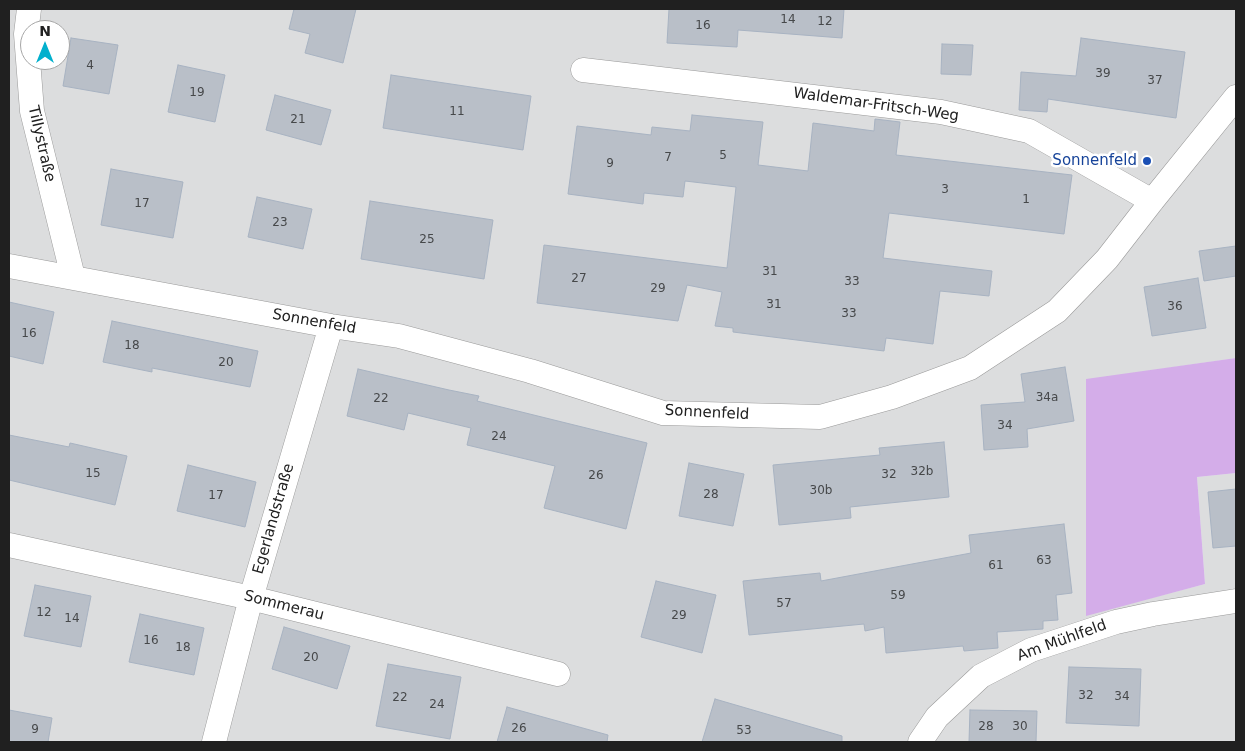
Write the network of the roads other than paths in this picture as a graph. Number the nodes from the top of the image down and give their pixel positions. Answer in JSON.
{"nodes":[{"id":1,"x":29,"y":9,"type":"edge"},
{"id":2,"x":583,"y":70,"type":"dead end"},
{"id":3,"x":1236,"y":97,"type":"edge"},
{"id":4,"x":1152,"y":201,"type":"junction"},
{"id":5,"x":9,"y":266,"type":"edge"},
{"id":6,"x":73,"y":277,"type":"junction"},
{"id":7,"x":330,"y":326,"type":"junction"},
{"id":8,"x":9,"y":545,"type":"edge"},
{"id":9,"x":251,"y":598,"type":"junction"},
{"id":10,"x":1236,"y":601,"type":"edge"},
{"id":11,"x":558,"y":674,"type":"dead end"},
{"id":12,"x":214,"y":742,"type":"edge"},
{"id":13,"x":920,"y":742,"type":"edge"}],
"edges":[{"from":1,"to":6,"type":"street","name":"Tillystraße"},
{"from":2,"to":4,"type":"street","name":"Waldemar-Fritsch-Weg"},
{"from":3,"to":4,"type":"street","name":"Sonnenfeld"},
{"from":4,"to":7,"type":"street","name":"Sonnenfeld"},
{"from":5,"to":6,"type":"street","name":"Sonnenfeld"},
{"from":6,"to":7,"type":"street","name":"Sonnenfeld"},
{"from":7,"to":9,"type":"street","name":"Egerlandstraße"},
{"from":8,"to":9,"type":"street","name":"Sommerau"},
{"from":9,"to":11,"type":"street","name":"Sommerau"},
{"from":9,"to":12,"type":"street","name":"Egerlandstraße"},
{"from":10,"to":13,"type":"street","name":"Am Mühlfeld"}]}
